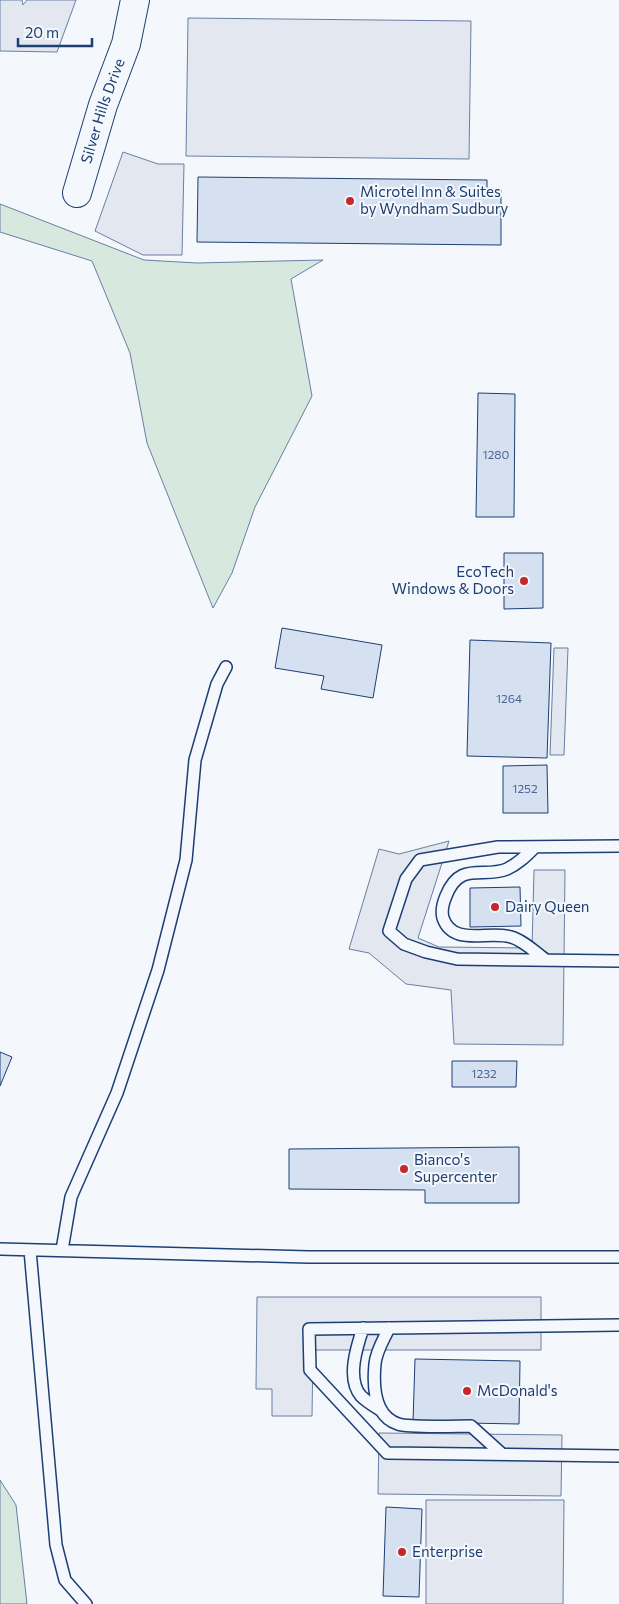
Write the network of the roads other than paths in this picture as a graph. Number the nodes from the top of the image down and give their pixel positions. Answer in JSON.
{"nodes":[{"id":1,"x":135,"y":0,"type":"edge"},
{"id":2,"x":77,"y":193,"type":"dead end"},
{"id":3,"x":226,"y":667,"type":"dead end"},
{"id":4,"x":619,"y":846,"type":"edge"},
{"id":5,"x":534,"y":848,"type":"junction"},
{"id":6,"x":546,"y":960,"type":"junction"},
{"id":7,"x":619,"y":960,"type":"edge"},
{"id":8,"x":0,"y":1249,"type":"edge"},
{"id":9,"x":30,"y":1250,"type":"junction"},
{"id":10,"x":62,"y":1250,"type":"junction"},
{"id":11,"x":619,"y":1257,"type":"edge"},
{"id":12,"x":619,"y":1325,"type":"edge"},
{"id":13,"x":363,"y":1328,"type":"junction"},
{"id":14,"x":389,"y":1328,"type":"junction"},
{"id":15,"x":380,"y":1410,"type":"junction"},
{"id":16,"x":502,"y":1454,"type":"junction"},
{"id":17,"x":619,"y":1456,"type":"edge"},
{"id":18,"x":86,"y":1604,"type":"edge"}],
"edges":[{"from":1,"to":2,"type":"street","name":"Silver Hills Drive"},
{"from":3,"to":10,"type":"lane"},
{"from":4,"to":5,"type":"lane"},
{"from":5,"to":6,"type":"lane"},
{"from":5,"to":6,"type":"lane"},
{"from":6,"to":7,"type":"lane"},
{"from":8,"to":9,"type":"lane"},
{"from":9,"to":10,"type":"lane"},
{"from":9,"to":18,"type":"lane"},
{"from":10,"to":11,"type":"lane"},
{"from":12,"to":14,"type":"lane"},
{"from":13,"to":14,"type":"lane"},
{"from":13,"to":15,"type":"lane"},
{"from":13,"to":16,"type":"lane"},
{"from":14,"to":15,"type":"lane"},
{"from":15,"to":16,"type":"lane"},
{"from":16,"to":17,"type":"lane"}]}
